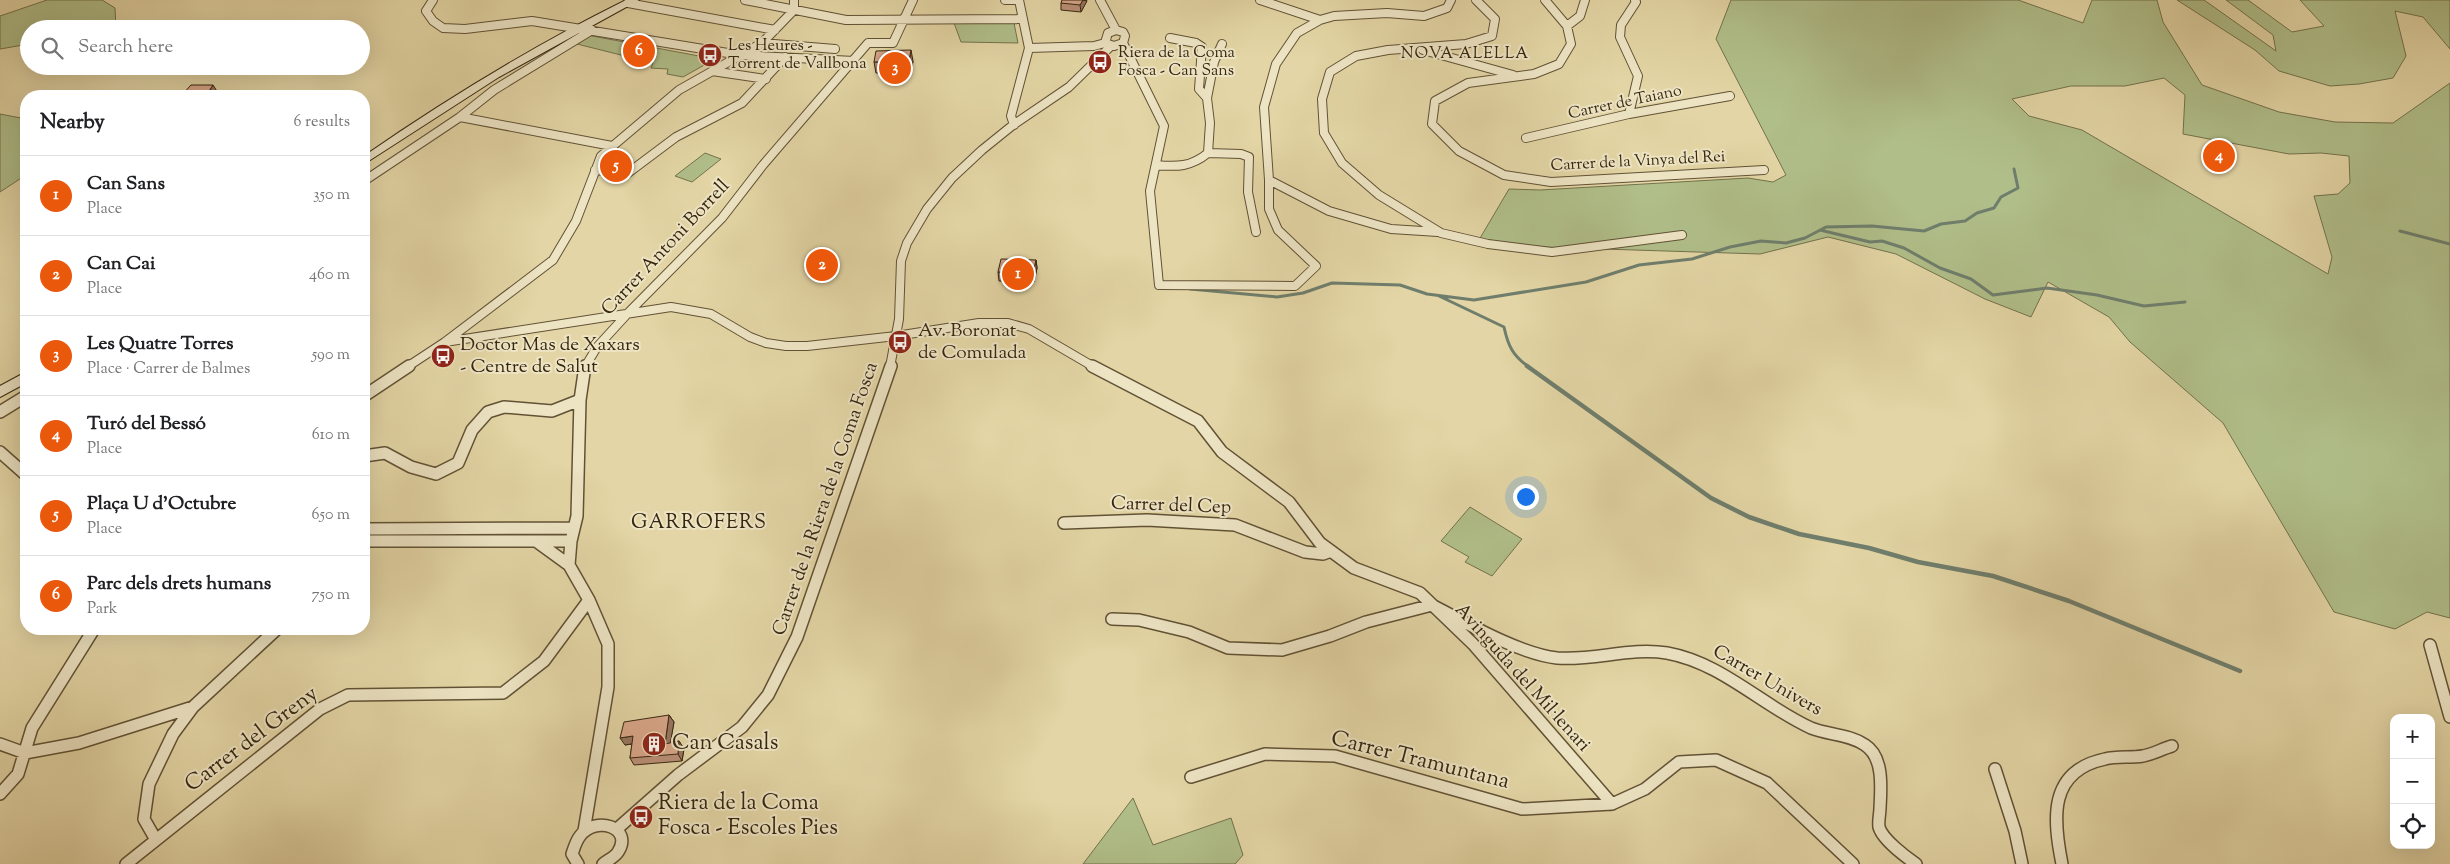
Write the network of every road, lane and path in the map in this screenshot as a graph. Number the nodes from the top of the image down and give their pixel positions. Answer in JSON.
{"nodes":[{"id":1,"x":433,"y":0,"type":"edge"},
{"id":2,"x":745,"y":0,"type":"edge"},
{"id":3,"x":794,"y":0,"type":"edge"},
{"id":4,"x":913,"y":0,"type":"edge"},
{"id":5,"x":1005,"y":0,"type":"edge"},
{"id":6,"x":1019,"y":0,"type":"edge"},
{"id":7,"x":1100,"y":0,"type":"edge"},
{"id":8,"x":1260,"y":0,"type":"edge"},
{"id":9,"x":1451,"y":0,"type":"edge"},
{"id":10,"x":1476,"y":0,"type":"edge"},
{"id":11,"x":1545,"y":0,"type":"edge"},
{"id":12,"x":1585,"y":0,"type":"edge"},
{"id":13,"x":1635,"y":0,"type":"edge"},
{"id":14,"x":631,"y":1,"type":"edge"},
{"id":15,"x":794,"y":10,"type":"junction"},
{"id":16,"x":1021,"y":19,"type":"junction"},
{"id":17,"x":904,"y":20,"type":"junction"},
{"id":18,"x":1320,"y":20,"type":"junction"},
{"id":19,"x":1567,"y":26,"type":"junction"},
{"id":20,"x":580,"y":28,"type":"junction"},
{"id":21,"x":592,"y":30,"type":"junction"},
{"id":22,"x":775,"y":30,"type":"junction"},
{"id":23,"x":1116,"y":30,"type":"junction"},
{"id":24,"x":1170,"y":38,"type":"dead end"},
{"id":25,"x":762,"y":43,"type":"junction"},
{"id":26,"x":1123,"y":43,"type":"junction"},
{"id":27,"x":1222,"y":44,"type":"dead end"},
{"id":28,"x":1108,"y":45,"type":"junction"},
{"id":29,"x":1415,"y":47,"type":"junction"},
{"id":30,"x":835,"y":48,"type":"dead end"},
{"id":31,"x":1029,"y":48,"type":"junction"},
{"id":32,"x":740,"y":55,"type":"junction"},
{"id":33,"x":785,"y":57,"type":"junction"},
{"id":34,"x":854,"y":61,"type":"junction"},
{"id":35,"x":712,"y":71,"type":"junction"},
{"id":36,"x":1516,"y":76,"type":"junction"},
{"id":37,"x":766,"y":79,"type":"junction"},
{"id":38,"x":1730,"y":96,"type":"dead end"},
{"id":39,"x":1207,"y":98,"type":"junction"},
{"id":40,"x":1629,"y":114,"type":"junction"},
{"id":41,"x":460,"y":117,"type":"junction"},
{"id":42,"x":1014,"y":125,"type":"junction"},
{"id":43,"x":1526,"y":138,"type":"dead end"},
{"id":44,"x":612,"y":146,"type":"junction"},
{"id":45,"x":1208,"y":153,"type":"junction"},
{"id":46,"x":370,"y":157,"type":"edge"},
{"id":47,"x":1156,"y":165,"type":"junction"},
{"id":48,"x":595,"y":170,"type":"junction"},
{"id":49,"x":1764,"y":170,"type":"dead end"},
{"id":50,"x":370,"y":177,"type":"edge"},
{"id":51,"x":1269,"y":180,"type":"junction"},
{"id":52,"x":1256,"y":232,"type":"dead end"},
{"id":53,"x":1441,"y":232,"type":"junction"},
{"id":54,"x":1682,"y":235,"type":"dead end"},
{"id":55,"x":629,"y":312,"type":"junction"},
{"id":56,"x":896,"y":336,"type":"junction"},
{"id":57,"x":446,"y":342,"type":"junction"},
{"id":58,"x":20,"y":380,"type":"edge"},
{"id":59,"x":0,"y":392,"type":"edge"},
{"id":60,"x":370,"y":392,"type":"edge"},
{"id":61,"x":20,"y":400,"type":"edge"},
{"id":62,"x":580,"y":400,"type":"junction"},
{"id":63,"x":0,"y":412,"type":"edge"},
{"id":64,"x":0,"y":452,"type":"edge"},
{"id":65,"x":370,"y":455,"type":"edge"},
{"id":66,"x":20,"y":470,"type":"edge"},
{"id":67,"x":1064,"y":523,"type":"dead end"},
{"id":68,"x":574,"y":528,"type":"junction"},
{"id":69,"x":370,"y":529,"type":"edge"},
{"id":70,"x":535,"y":541,"type":"junction"},
{"id":71,"x":571,"y":541,"type":"junction"},
{"id":72,"x":370,"y":543,"type":"edge"},
{"id":73,"x":1331,"y":551,"type":"junction"},
{"id":74,"x":569,"y":566,"type":"junction"},
{"id":75,"x":589,"y":600,"type":"junction"},
{"id":76,"x":1432,"y":605,"type":"junction"},
{"id":77,"x":1112,"y":619,"type":"dead end"},
{"id":78,"x":90,"y":635,"type":"edge"},
{"id":79,"x":270,"y":635,"type":"edge"},
{"id":80,"x":2430,"y":645,"type":"dead end"},
{"id":81,"x":193,"y":706,"type":"junction"},
{"id":82,"x":2450,"y":717,"type":"edge"},
{"id":83,"x":0,"y":744,"type":"edge"},
{"id":84,"x":2172,"y":746,"type":"dead end"},
{"id":85,"x":25,"y":753,"type":"junction"},
{"id":86,"x":1995,"y":769,"type":"dead end"},
{"id":87,"x":1191,"y":777,"type":"dead end"},
{"id":88,"x":0,"y":794,"type":"edge"},
{"id":89,"x":1612,"y":804,"type":"junction"},
{"id":90,"x":618,"y":828,"type":"junction"},
{"id":91,"x":584,"y":831,"type":"junction"},
{"id":92,"x":156,"y":840,"type":"junction"},
{"id":93,"x":126,"y":864,"type":"edge"},
{"id":94,"x":578,"y":864,"type":"edge"},
{"id":95,"x":603,"y":864,"type":"edge"},
{"id":96,"x":1853,"y":864,"type":"edge"},
{"id":97,"x":1916,"y":864,"type":"edge"},
{"id":98,"x":2022,"y":864,"type":"edge"},
{"id":99,"x":2062,"y":864,"type":"edge"}],
"edges":[{"from":1,"to":20,"type":"street"},
{"from":2,"to":15,"type":"street"},
{"from":3,"to":15,"type":"street"},
{"from":4,"to":17,"type":"street"},
{"from":5,"to":6,"type":"street"},
{"from":6,"to":16,"type":"street"},
{"from":7,"to":23,"type":"street"},
{"from":8,"to":18,"type":"street"},
{"from":9,"to":18,"type":"street"},
{"from":10,"to":29,"type":"street"},
{"from":11,"to":19,"type":"street"},
{"from":12,"to":19,"type":"street"},
{"from":13,"to":40,"type":"street"},
{"from":14,"to":20,"type":"main road"},
{"from":14,"to":22,"type":"street"},
{"from":15,"to":17,"type":"street"},
{"from":15,"to":22,"type":"street"},
{"from":16,"to":17,"type":"street"},
{"from":16,"to":31,"type":"street"},
{"from":17,"to":34,"type":"street","name":"Carrer Antoni Borrell"},
{"from":18,"to":51,"type":"street"},
{"from":19,"to":36,"type":"street","name":"Carrer de la Vinya del Rei"},
{"from":20,"to":21,"type":"street"},
{"from":20,"to":46,"type":"main road"},
{"from":21,"to":32,"type":"street"},
{"from":21,"to":41,"type":"street"},
{"from":22,"to":25,"type":"street"},
{"from":23,"to":26,"type":"street"},
{"from":23,"to":28,"type":"street","name":"Carrer de la Riera de la Coma Fosca"},
{"from":24,"to":39,"type":"street"},
{"from":25,"to":30,"type":"street"},
{"from":25,"to":32,"type":"street"},
{"from":26,"to":28,"type":"street"},
{"from":26,"to":47,"type":"street"},
{"from":27,"to":39,"type":"street"},
{"from":28,"to":31,"type":"street"},
{"from":28,"to":42,"type":"street","name":"Carrer de la Riera de la Coma Fosca"},
{"from":29,"to":36,"type":"street"},
{"from":29,"to":53,"type":"street"},
{"from":31,"to":42,"type":"street"},
{"from":32,"to":33,"type":"street"},
{"from":32,"to":35,"type":"street"},
{"from":33,"to":34,"type":"street"},
{"from":33,"to":37,"type":"street"},
{"from":34,"to":55,"type":"street","name":"Carrer Antoni Borrell"},
{"from":35,"to":37,"type":"street"},
{"from":35,"to":44,"type":"street"},
{"from":36,"to":49,"type":"street","name":"Carrer de la Vinya del Rei"},
{"from":37,"to":48,"type":"street"},
{"from":38,"to":40,"type":"street","name":"Carrer de Taiano"},
{"from":39,"to":45,"type":"street"},
{"from":40,"to":43,"type":"street","name":"Carrer de Taiano"},
{"from":41,"to":44,"type":"street"},
{"from":41,"to":50,"type":"street"},
{"from":42,"to":56,"type":"street","name":"Carrer de la Riera de la Coma Fosca"},
{"from":44,"to":48,"type":"street"},
{"from":45,"to":47,"type":"street"},
{"from":45,"to":52,"type":"street"},
{"from":47,"to":51,"type":"street"},
{"from":48,"to":57,"type":"street"},
{"from":51,"to":53,"type":"street"},
{"from":53,"to":54,"type":"street"},
{"from":55,"to":56,"type":"street","name":"Avinguda del Mil·lenari"},
{"from":55,"to":57,"type":"street","name":"Avinguda del Mil·lenari"},
{"from":55,"to":62,"type":"street","name":"Carrer Antoni Borrell"},
{"from":56,"to":73,"type":"street","name":"Avinguda del Mil·lenari"},
{"from":56,"to":90,"type":"street","name":"Carrer de la Riera de la Coma Fosca"},
{"from":57,"to":60,"type":"street"},
{"from":58,"to":59,"type":"main road"},
{"from":61,"to":63,"type":"street"},
{"from":62,"to":65,"type":"street"},
{"from":62,"to":68,"type":"street","name":"Carrer Antoni Borrell"},
{"from":64,"to":66,"type":"street"},
{"from":67,"to":73,"type":"street","name":"Carrer del Cep"},
{"from":68,"to":69,"type":"street"},
{"from":68,"to":71,"type":"street","name":"Carrer Antoni Borrell"},
{"from":70,"to":71,"type":"street"},
{"from":70,"to":72,"type":"street"},
{"from":70,"to":74,"type":"street"},
{"from":71,"to":74,"type":"street","name":"Carrer Antoni Borrell"},
{"from":73,"to":76,"type":"street","name":"Avinguda del Mil·lenari"},
{"from":74,"to":75,"type":"street"},
{"from":75,"to":91,"type":"street"},
{"from":75,"to":92,"type":"street","name":"Carrer del Greny"},
{"from":76,"to":77,"type":"street"},
{"from":76,"to":89,"type":"street","name":"Avinguda del Mil·lenari"},
{"from":76,"to":97,"type":"street","name":"Carrer Univers"},
{"from":78,"to":85,"type":"street"},
{"from":79,"to":81,"type":"street"},
{"from":80,"to":82,"type":"street"},
{"from":81,"to":85,"type":"street"},
{"from":81,"to":92,"type":"street"},
{"from":83,"to":85,"type":"street"},
{"from":84,"to":99,"type":"street"},
{"from":85,"to":88,"type":"street"},
{"from":86,"to":98,"type":"street"},
{"from":87,"to":89,"type":"street","name":"Carrer Tramuntana"},
{"from":89,"to":96,"type":"street"},
{"from":90,"to":91,"type":"street"},
{"from":90,"to":95,"type":"street"},
{"from":91,"to":94,"type":"street"},
{"from":92,"to":93,"type":"street","name":"Carrer del Greny"}]}
